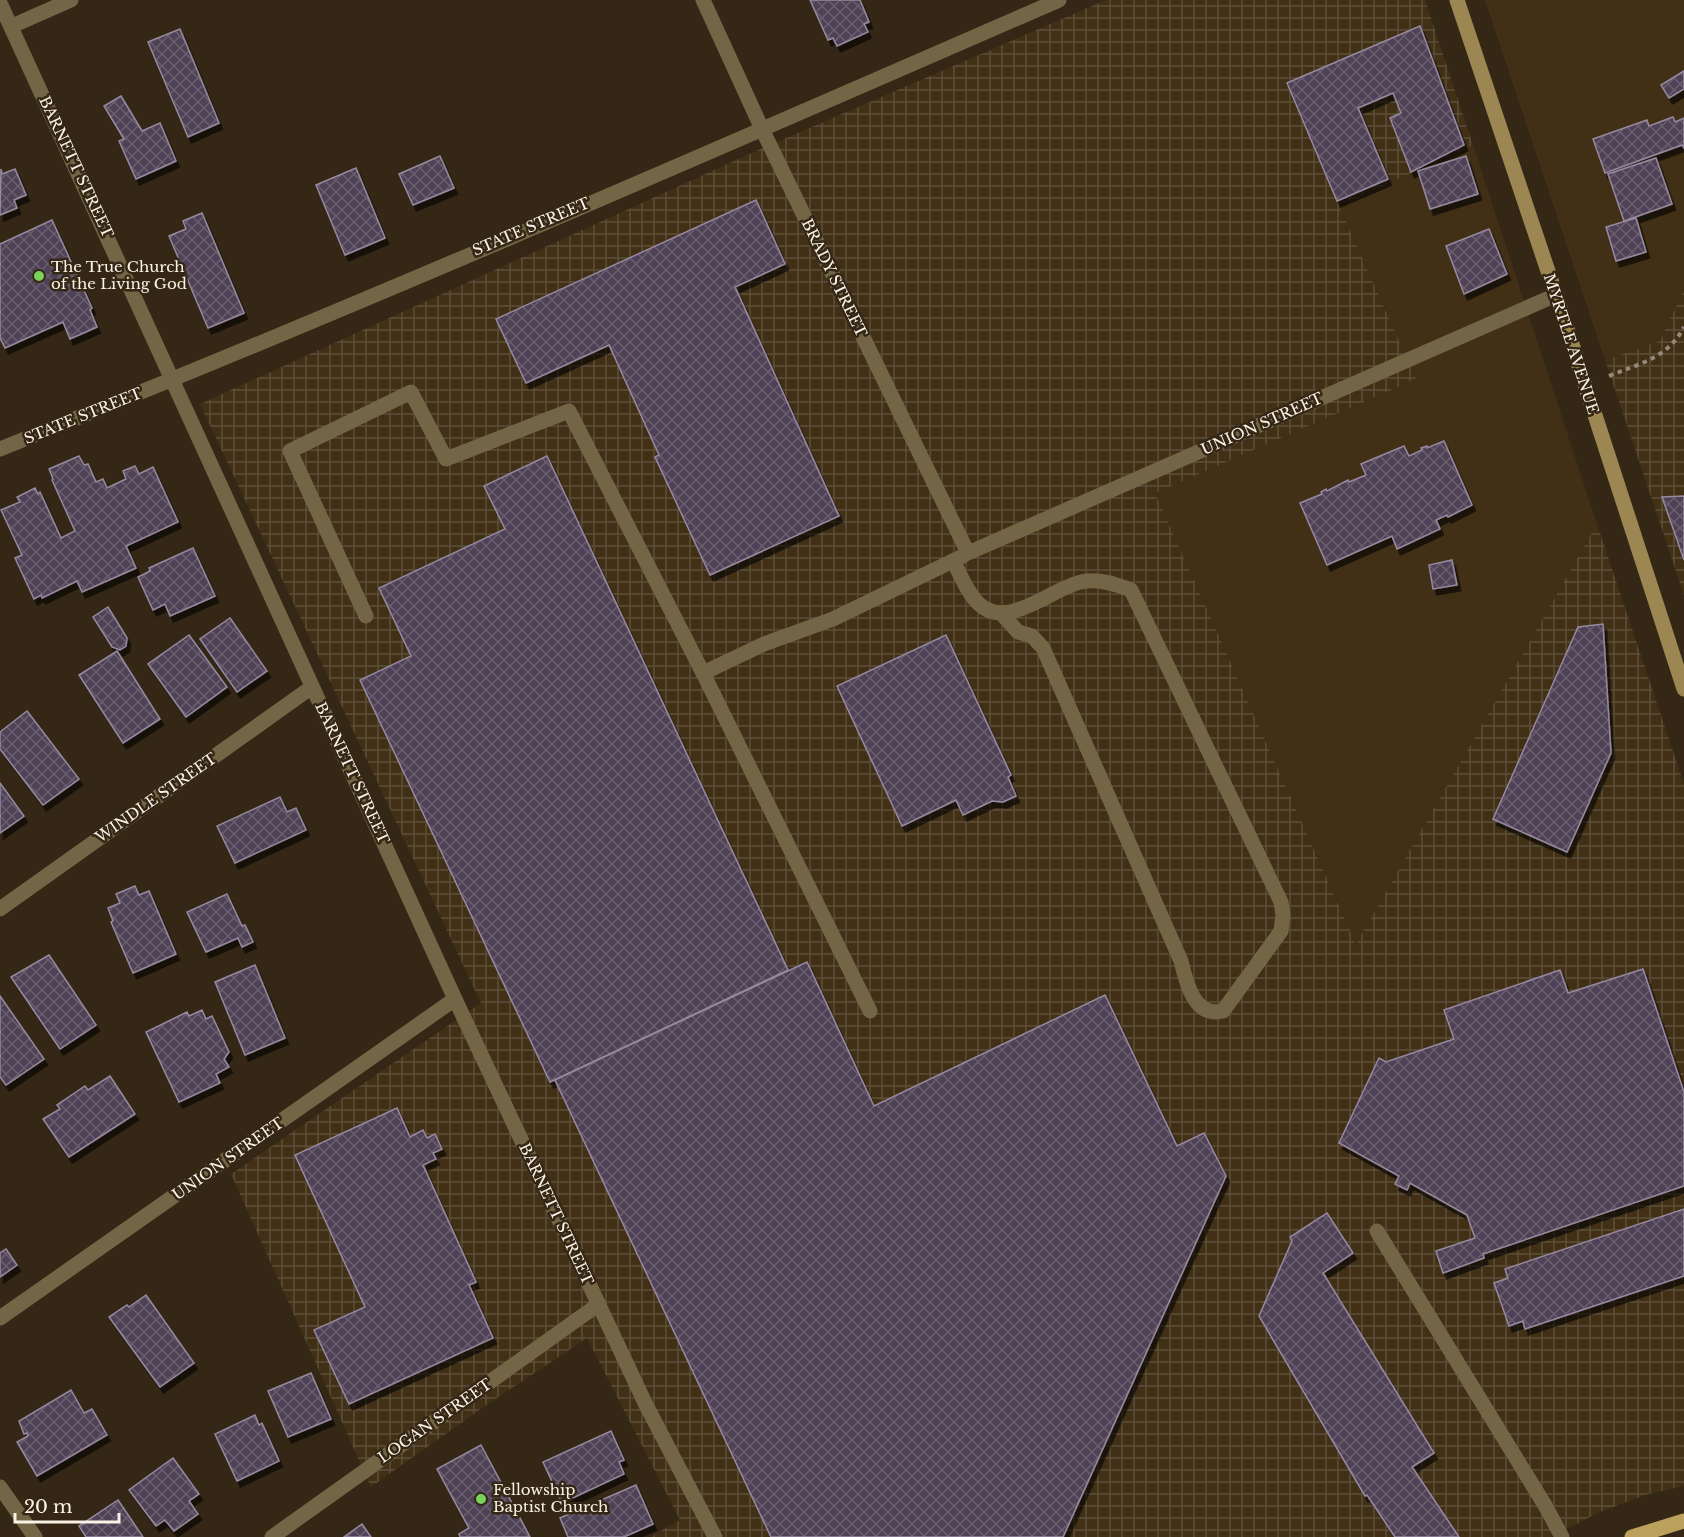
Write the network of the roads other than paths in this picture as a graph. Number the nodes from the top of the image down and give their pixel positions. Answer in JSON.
{"nodes":[{"id":1,"x":71,"y":0,"type":"edge"},
{"id":2,"x":703,"y":0,"type":"edge"},
{"id":3,"x":1059,"y":0,"type":"edge"},
{"id":4,"x":1457,"y":0,"type":"edge"},
{"id":5,"x":0,"y":3,"type":"edge"},
{"id":6,"x":12,"y":26,"type":"junction"},
{"id":7,"x":762,"y":129,"type":"junction"},
{"id":8,"x":1556,"y":295,"type":"junction"},
{"id":9,"x":173,"y":380,"type":"junction"},
{"id":10,"x":0,"y":448,"type":"edge"},
{"id":11,"x":968,"y":554,"type":"junction"},
{"id":12,"x":953,"y":561,"type":"junction"},
{"id":13,"x":1001,"y":613,"type":"junction"},
{"id":14,"x":366,"y":616,"type":"dead end"},
{"id":15,"x":703,"y":673,"type":"junction"},
{"id":16,"x":312,"y":687,"type":"junction"},
{"id":17,"x":1684,"y":689,"type":"edge"},
{"id":18,"x":0,"y":909,"type":"edge"},
{"id":19,"x":455,"y":999,"type":"junction"},
{"id":20,"x":870,"y":1011,"type":"dead end"},
{"id":21,"x":1377,"y":1231,"type":"dead end"},
{"id":22,"x":599,"y":1304,"type":"junction"},
{"id":23,"x":0,"y":1318,"type":"edge"},
{"id":24,"x":0,"y":1487,"type":"edge"},
{"id":25,"x":1684,"y":1521,"type":"edge"},
{"id":26,"x":35,"y":1537,"type":"edge"},
{"id":27,"x":272,"y":1537,"type":"edge"},
{"id":28,"x":715,"y":1537,"type":"edge"},
{"id":29,"x":1562,"y":1537,"type":"edge"},
{"id":30,"x":1632,"y":1537,"type":"edge"}],
"edges":[{"from":1,"to":6,"type":"street"},
{"from":2,"to":7,"type":"street","name":"BRADY STREET"},
{"from":3,"to":7,"type":"street","name":"STATE STREET"},
{"from":4,"to":8,"type":"main road","name":"MYRTLE AVENUE"},
{"from":5,"to":6,"type":"street","name":"BARNETT STREET"},
{"from":6,"to":9,"type":"street","name":"BARNETT STREET"},
{"from":7,"to":9,"type":"street","name":"STATE STREET"},
{"from":7,"to":11,"type":"street","name":"BRADY STREET"},
{"from":8,"to":11,"type":"street","name":"UNION STREET"},
{"from":8,"to":17,"type":"main road","name":"MYRTLE AVENUE"},
{"from":9,"to":10,"type":"street","name":"STATE STREET"},
{"from":9,"to":16,"type":"street","name":"BARNETT STREET"},
{"from":11,"to":12,"type":"street","name":"UNION STREET"},
{"from":12,"to":13,"type":"street"},
{"from":12,"to":15,"type":"street","name":"UNION STREET"},
{"from":13,"to":13,"type":"street"},
{"from":14,"to":15,"type":"street"},
{"from":15,"to":20,"type":"street"},
{"from":16,"to":18,"type":"street","name":"WINDLE STREET"},
{"from":16,"to":19,"type":"street","name":"BARNETT STREET"},
{"from":19,"to":22,"type":"street","name":"BARNETT STREET"},
{"from":19,"to":23,"type":"street","name":"UNION STREET"},
{"from":21,"to":29,"type":"street"},
{"from":22,"to":27,"type":"street","name":"LOGAN STREET"},
{"from":22,"to":28,"type":"street","name":"BARNETT STREET"},
{"from":24,"to":26,"type":"street"},
{"from":25,"to":30,"type":"main road"}]}
